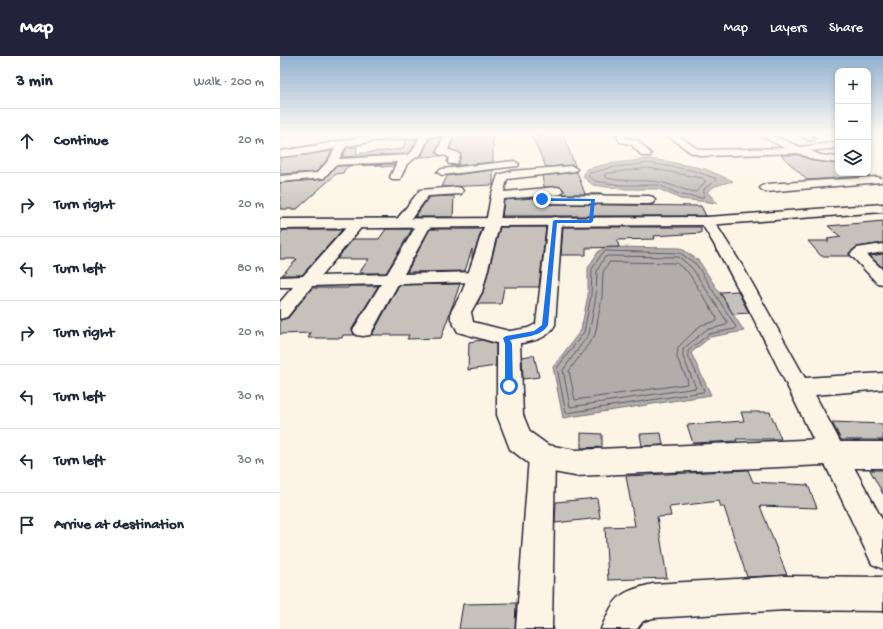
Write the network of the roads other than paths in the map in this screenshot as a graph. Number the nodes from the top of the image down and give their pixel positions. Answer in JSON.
{"nodes":[{"id":1,"x":374,"y":160,"type":"edge"},
{"id":2,"x":405,"y":160,"type":"edge"},
{"id":3,"x":332,"y":162,"type":"joint"},
{"id":4,"x":514,"y":164,"type":"dead end"},
{"id":5,"x":478,"y":168,"type":"junction"},
{"id":6,"x":572,"y":169,"type":"dead end"},
{"id":7,"x":835,"y":169,"type":"edge"},
{"id":8,"x":824,"y":170,"type":"dead end"},
{"id":9,"x":442,"y":172,"type":"dead end"},
{"id":10,"x":502,"y":176,"type":"junction"},
{"id":11,"x":871,"y":176,"type":"edge"},
{"id":12,"x":396,"y":177,"type":"dead end"},
{"id":13,"x":280,"y":179,"type":"edge"},
{"id":14,"x":880,"y":181,"type":"edge"},
{"id":15,"x":766,"y":188,"type":"dead end"},
{"id":16,"x":570,"y":190,"type":"dead end"},
{"id":17,"x":457,"y":191,"type":"dead end"},
{"id":18,"x":497,"y":196,"type":"junction"},
{"id":19,"x":542,"y":199,"type":"dead end"},
{"id":20,"x":593,"y":200,"type":"junction"},
{"id":21,"x":649,"y":200,"type":"dead end"},
{"id":22,"x":883,"y":208,"type":"edge"},
{"id":23,"x":555,"y":221,"type":"junction"},
{"id":24,"x":591,"y":221,"type":"junction"},
{"id":25,"x":707,"y":221,"type":"junction"},
{"id":26,"x":493,"y":222,"type":"junction"},
{"id":27,"x":401,"y":223,"type":"junction"},
{"id":28,"x":425,"y":223,"type":"junction"},
{"id":29,"x":357,"y":224,"type":"junction"},
{"id":30,"x":282,"y":226,"type":"edge"},
{"id":31,"x":883,"y":248,"type":"edge"},
{"id":32,"x":477,"y":277,"type":"junction"},
{"id":33,"x":883,"y":279,"type":"edge"},
{"id":34,"x":392,"y":280,"type":"junction"},
{"id":35,"x":307,"y":281,"type":"junction"},
{"id":36,"x":280,"y":282,"type":"edge"},
{"id":37,"x":280,"y":313,"type":"edge"},
{"id":38,"x":363,"y":330,"type":"dead end"},
{"id":39,"x":506,"y":338,"type":"junction"},
{"id":40,"x":883,"y":381,"type":"edge"},
{"id":41,"x":799,"y":387,"type":"junction"},
{"id":42,"x":835,"y":455,"type":"junction"},
{"id":43,"x":883,"y":455,"type":"edge"},
{"id":44,"x":542,"y":457,"type":"junction"},
{"id":45,"x":883,"y":553,"type":"edge"},
{"id":46,"x":883,"y":594,"type":"edge"},
{"id":47,"x":534,"y":629,"type":"edge"},
{"id":48,"x":619,"y":629,"type":"edge"}],
"edges":[{"from":1,"to":3,"type":"street"},
{"from":2,"to":12,"type":"street"},
{"from":3,"to":13,"type":"street"},
{"from":4,"to":5,"type":"street"},
{"from":5,"to":9,"type":"street"},
{"from":5,"to":10,"type":"street"},
{"from":6,"to":10,"type":"street"},
{"from":7,"to":8,"type":"street"},
{"from":10,"to":18,"type":"street"},
{"from":11,"to":14,"type":"street"},
{"from":14,"to":15,"type":"street"},
{"from":16,"to":18,"type":"street"},
{"from":17,"to":27,"type":"street"},
{"from":18,"to":26,"type":"street"},
{"from":19,"to":20,"type":"street"},
{"from":20,"to":21,"type":"street"},
{"from":20,"to":24,"type":"street"},
{"from":22,"to":25,"type":"street"},
{"from":23,"to":24,"type":"street"},
{"from":23,"to":26,"type":"street"},
{"from":23,"to":39,"type":"street"},
{"from":24,"to":25,"type":"street"},
{"from":25,"to":41,"type":"street"},
{"from":26,"to":28,"type":"street"},
{"from":26,"to":32,"type":"street"},
{"from":27,"to":28,"type":"street"},
{"from":27,"to":29,"type":"street"},
{"from":28,"to":34,"type":"street"},
{"from":29,"to":30,"type":"street"},
{"from":29,"to":35,"type":"street"},
{"from":31,"to":33,"type":"street"},
{"from":32,"to":34,"type":"street"},
{"from":32,"to":39,"type":"street"},
{"from":34,"to":35,"type":"street"},
{"from":34,"to":38,"type":"street"},
{"from":35,"to":36,"type":"street"},
{"from":35,"to":37,"type":"street"},
{"from":39,"to":44,"type":"street"},
{"from":40,"to":41,"type":"street"},
{"from":41,"to":42,"type":"street"},
{"from":42,"to":43,"type":"street"},
{"from":42,"to":44,"type":"street"},
{"from":42,"to":45,"type":"street"},
{"from":44,"to":47,"type":"street"},
{"from":46,"to":48,"type":"street"}]}
